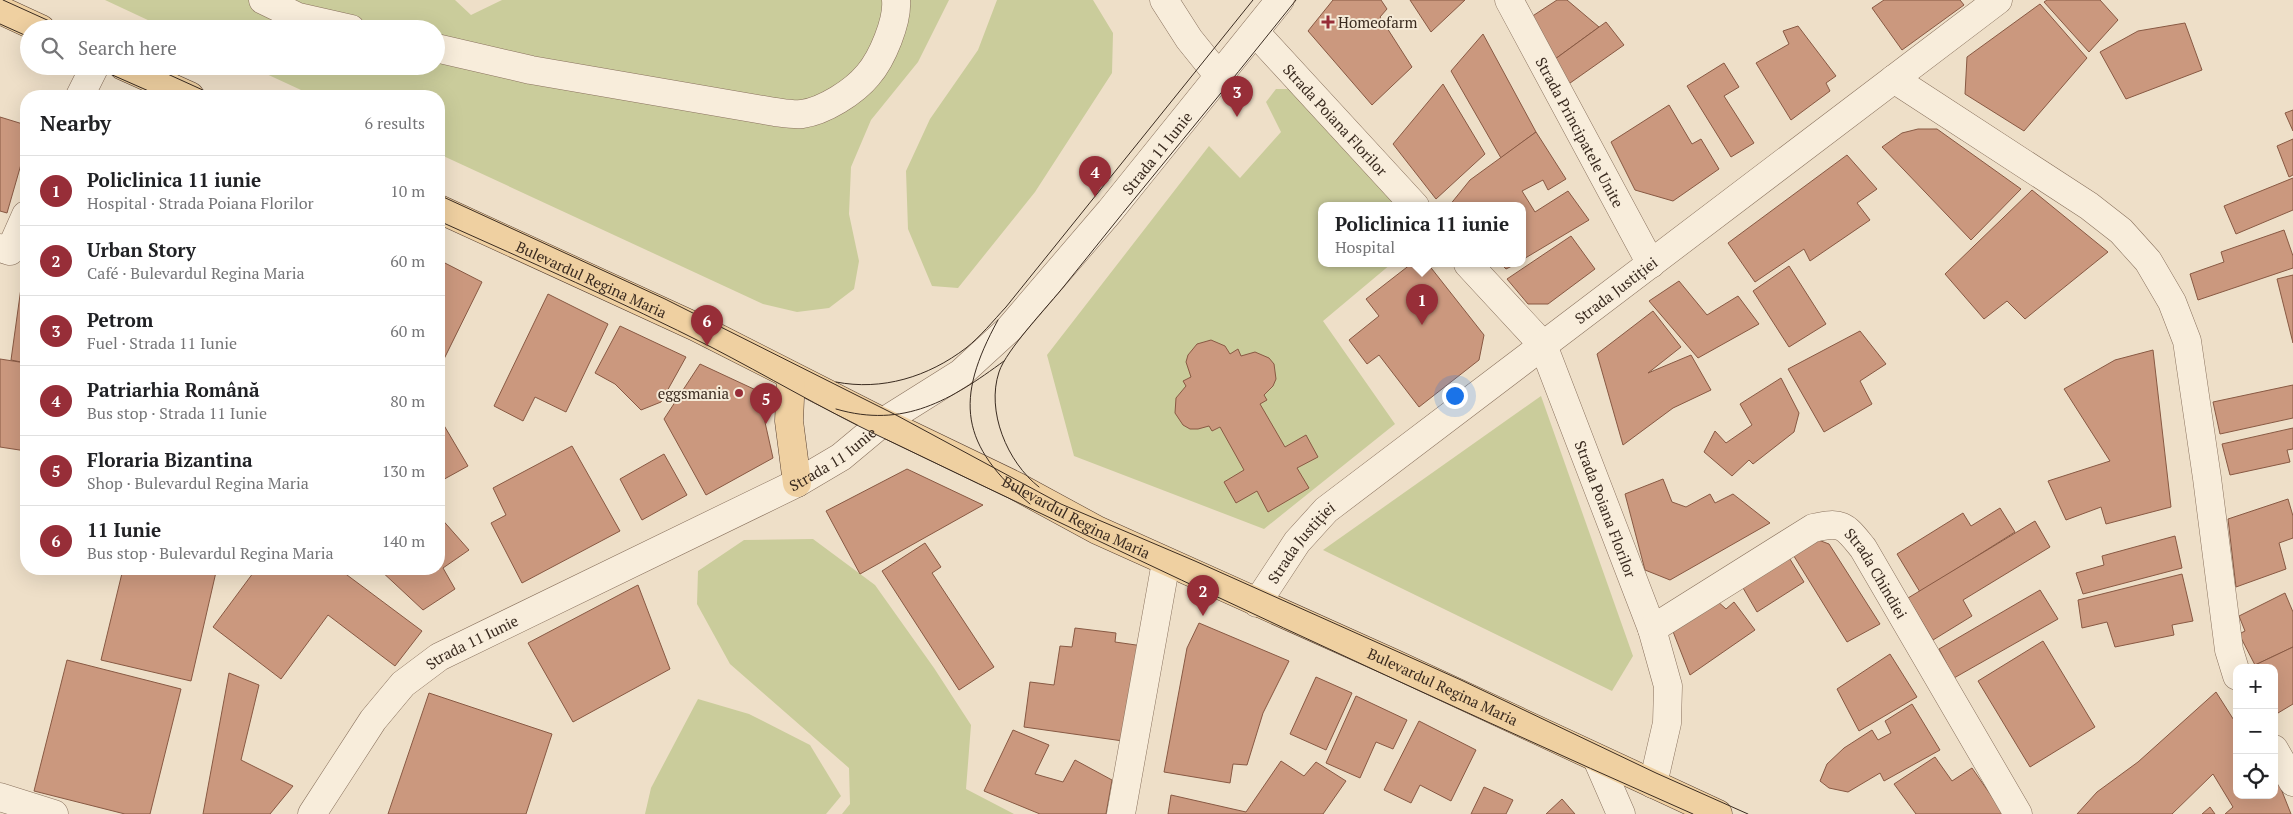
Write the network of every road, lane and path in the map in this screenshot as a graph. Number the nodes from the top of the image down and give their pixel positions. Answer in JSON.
{"nodes":[{"id":1,"x":263,"y":0,"type":"edge"},
{"id":2,"x":896,"y":0,"type":"edge"},
{"id":3,"x":1164,"y":0,"type":"edge"},
{"id":4,"x":1280,"y":0,"type":"edge"},
{"id":5,"x":1509,"y":0,"type":"edge"},
{"id":6,"x":1998,"y":0,"type":"edge"},
{"id":7,"x":0,"y":10,"type":"edge"},
{"id":8,"x":22,"y":20,"type":"edge"},
{"id":9,"x":311,"y":20,"type":"edge"},
{"id":10,"x":1255,"y":32,"type":"junction"},
{"id":11,"x":445,"y":50,"type":"edge"},
{"id":12,"x":90,"y":75,"type":"edge"},
{"id":13,"x":143,"y":75,"type":"edge"},
{"id":14,"x":1218,"y":75,"type":"junction"},
{"id":15,"x":1894,"y":79,"type":"junction"},
{"id":16,"x":83,"y":90,"type":"edge"},
{"id":17,"x":177,"y":90,"type":"edge"},
{"id":18,"x":1411,"y":202,"type":"edge"},
{"id":19,"x":445,"y":212,"type":"edge"},
{"id":20,"x":20,"y":228,"type":"edge"},
{"id":21,"x":0,"y":248,"type":"edge"},
{"id":22,"x":1651,"y":264,"type":"junction"},
{"id":23,"x":1471,"y":267,"type":"edge"},
{"id":24,"x":1543,"y":346,"type":"junction"},
{"id":25,"x":791,"y":376,"type":"junction"},
{"id":26,"x":883,"y":422,"type":"junction"},
{"id":27,"x":797,"y":483,"type":"junction"},
{"id":28,"x":1166,"y":562,"type":"junction"},
{"id":29,"x":1257,"y":603,"type":"junction"},
{"id":30,"x":1652,"y":630,"type":"junction"},
{"id":31,"x":2233,"y":664,"type":"edge"},
{"id":32,"x":2277,"y":754,"type":"edge"},
{"id":33,"x":1598,"y":759,"type":"junction"},
{"id":34,"x":2293,"y":782,"type":"edge"},
{"id":35,"x":1653,"y":784,"type":"junction"},
{"id":36,"x":0,"y":797,"type":"edge"},
{"id":37,"x":54,"y":814,"type":"edge"},
{"id":38,"x":312,"y":814,"type":"edge"},
{"id":39,"x":1122,"y":814,"type":"edge"},
{"id":40,"x":1621,"y":814,"type":"edge"},
{"id":41,"x":1718,"y":814,"type":"edge"},
{"id":42,"x":2018,"y":814,"type":"edge"}],
"edges":[{"from":1,"to":9,"type":"street"},
{"from":2,"to":11,"type":"street"},
{"from":3,"to":14,"type":"street"},
{"from":4,"to":10,"type":"street","name":"Strada 11 Iunie"},
{"from":5,"to":22,"type":"street","name":"Strada Principatele Unite"},
{"from":6,"to":15,"type":"street","name":"Strada Justiției"},
{"from":7,"to":8,"type":"main road"},
{"from":10,"to":14,"type":"street","name":"Strada 11 Iunie"},
{"from":10,"to":18,"type":"street","name":"Strada Poiana Florilor"},
{"from":12,"to":16,"type":"street"},
{"from":13,"to":17,"type":"main road"},
{"from":14,"to":26,"type":"street","name":"Strada 11 Iunie"},
{"from":15,"to":22,"type":"street","name":"Strada Justiției"},
{"from":15,"to":31,"type":"street"},
{"from":19,"to":25,"type":"main road","name":"Bulevardul Regina Maria"},
{"from":20,"to":21,"type":"street"},
{"from":22,"to":24,"type":"street","name":"Strada Justiției"},
{"from":23,"to":24,"type":"street","name":"Strada Poiana Florilor"},
{"from":24,"to":29,"type":"street","name":"Strada Justiției"},
{"from":24,"to":30,"type":"street","name":"Strada Poiana Florilor"},
{"from":25,"to":26,"type":"main road","name":"Bulevardul Regina Maria"},
{"from":25,"to":27,"type":"main road"},
{"from":26,"to":27,"type":"street","name":"Strada 11 Iunie"},
{"from":26,"to":28,"type":"main road","name":"Bulevardul Regina Maria"},
{"from":27,"to":38,"type":"street","name":"Strada 11 Iunie"},
{"from":28,"to":29,"type":"main road","name":"Bulevardul Regina Maria"},
{"from":28,"to":39,"type":"street"},
{"from":29,"to":33,"type":"main road","name":"Bulevardul Regina Maria"},
{"from":30,"to":35,"type":"street","name":"Strada Poiana Florilor"},
{"from":30,"to":42,"type":"street","name":"Strada Chindiei"},
{"from":32,"to":34,"type":"street"},
{"from":33,"to":35,"type":"main road","name":"Bulevardul Regina Maria"},
{"from":33,"to":40,"type":"street"},
{"from":35,"to":41,"type":"main road","name":"Bulevardul Regina Maria"},
{"from":36,"to":37,"type":"street"}]}
